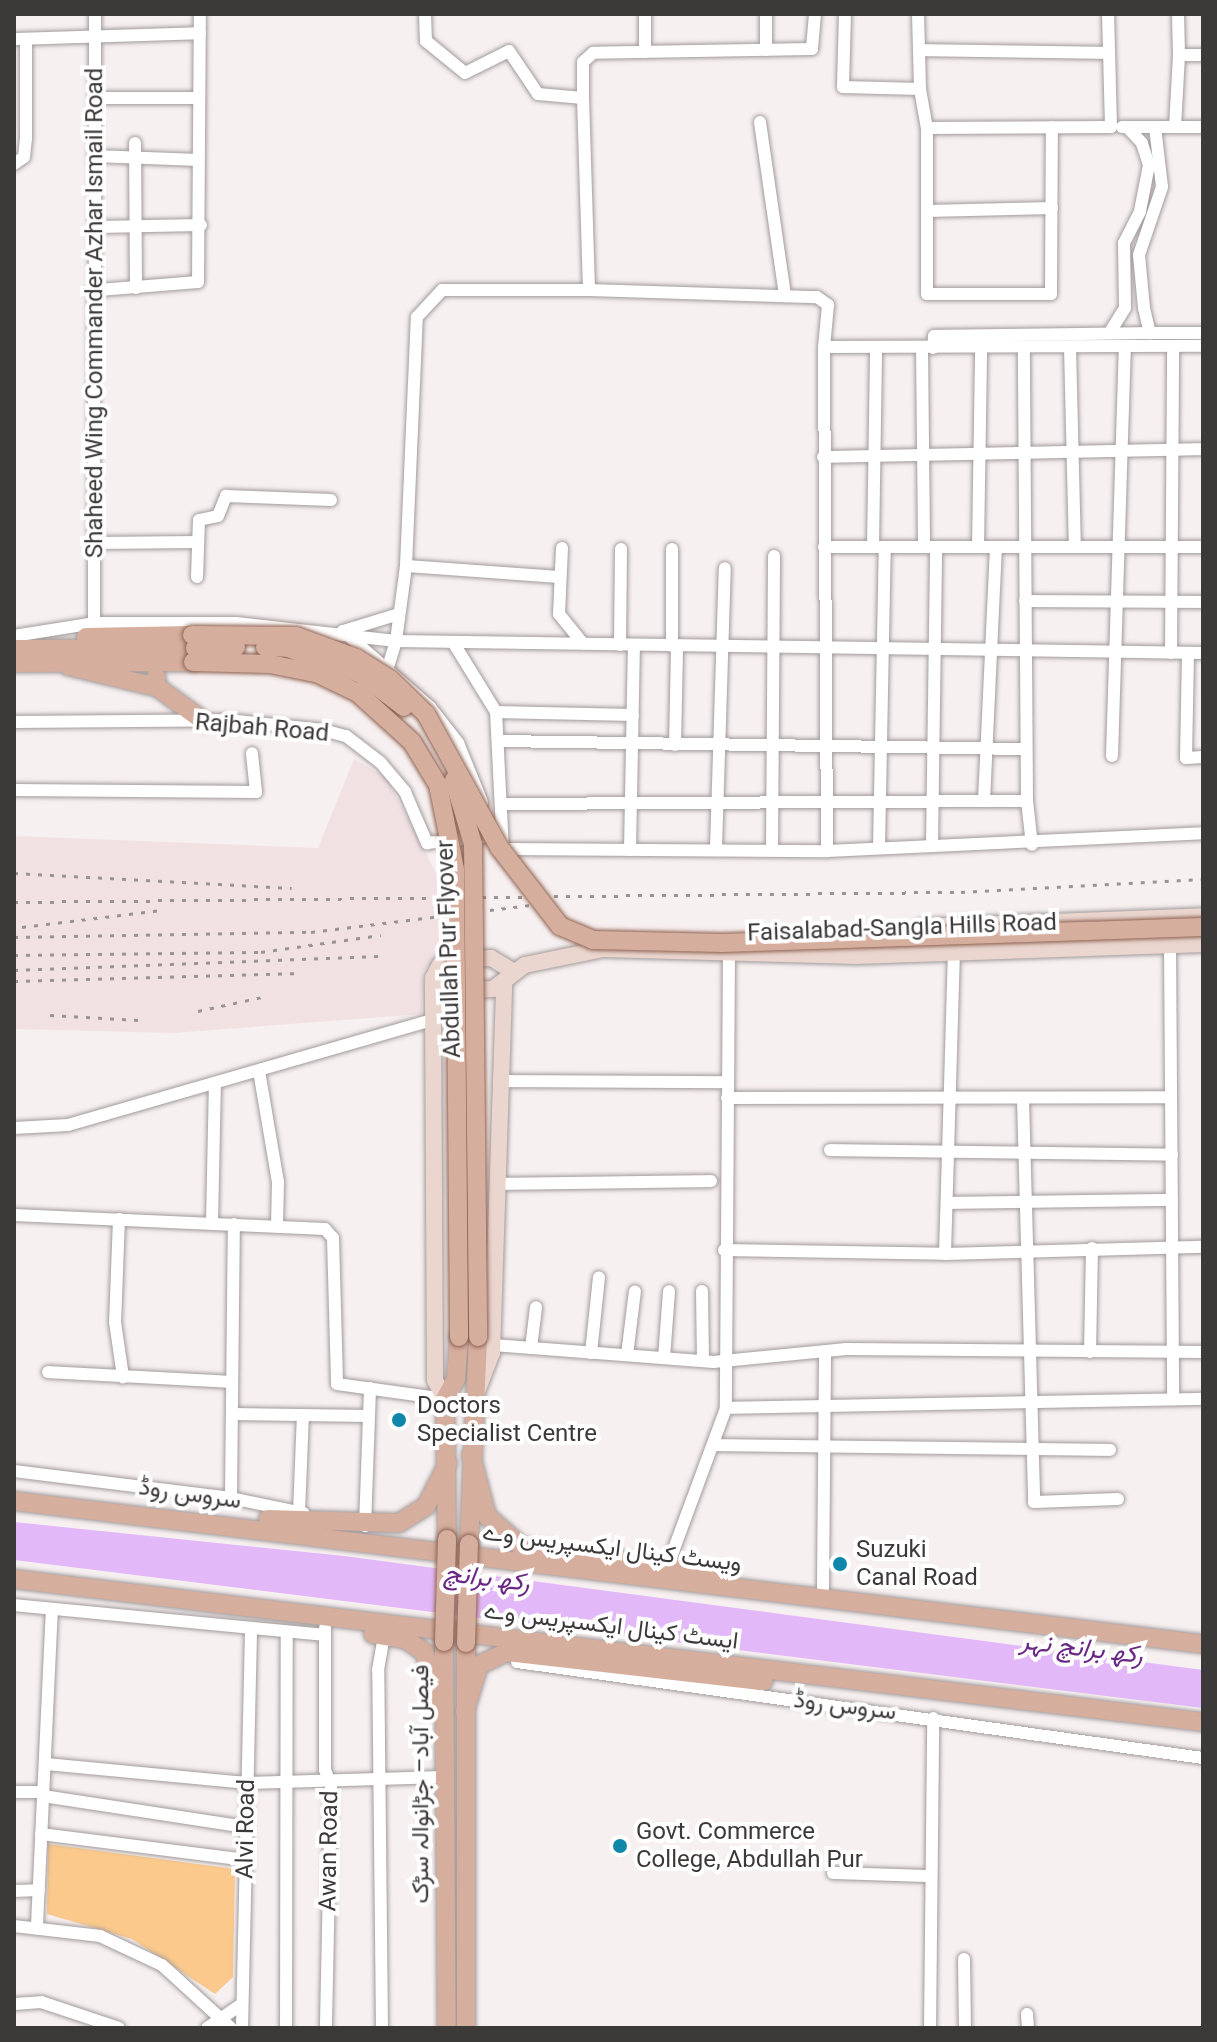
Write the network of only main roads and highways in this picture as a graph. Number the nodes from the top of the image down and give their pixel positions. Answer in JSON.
{"nodes":[{"id":1,"x":193,"y":648,"type":"junction"},
{"id":2,"x":14,"y":649,"type":"edge"},
{"id":3,"x":57,"y":662,"type":"junction"},
{"id":4,"x":153,"y":662,"type":"junction"},
{"id":5,"x":14,"y":663,"type":"edge"},
{"id":6,"x":157,"y":687,"type":"junction"},
{"id":7,"x":205,"y":722,"type":"road end"},
{"id":8,"x":1203,"y":916,"type":"edge"},
{"id":9,"x":1203,"y":927,"type":"edge"},
{"id":10,"x":1203,"y":944,"type":"edge"},
{"id":11,"x":603,"y":949,"type":"junction"},
{"id":12,"x":508,"y":976,"type":"junction"},
{"id":13,"x":433,"y":991,"type":"junction"},
{"id":14,"x":485,"y":1341,"type":"junction"},
{"id":15,"x":445,"y":1399,"type":"junction"},
{"id":16,"x":471,"y":1455,"type":"junction"},
{"id":17,"x":448,"y":1463,"type":"junction"},
{"id":18,"x":14,"y":1500,"type":"edge"},
{"id":19,"x":14,"y":1580,"type":"edge"},
{"id":20,"x":940,"y":1612,"type":"junction"},
{"id":21,"x":1203,"y":1644,"type":"edge"},
{"id":22,"x":1045,"y":1705,"type":"junction"},
{"id":23,"x":444,"y":1708,"type":"junction"},
{"id":24,"x":465,"y":1711,"type":"junction"},
{"id":25,"x":1203,"y":1722,"type":"edge"},
{"id":26,"x":447,"y":2028,"type":"edge"},
{"id":27,"x":466,"y":2028,"type":"edge"}],
"edges":[{"from":1,"to":2,"type":"main road"},
{"from":1,"to":4,"type":"main road"},
{"from":1,"to":9,"type":"main road","bridge":true},
{"from":1,"to":14,"type":"main road","name":"Abdullah Pur Flyover","bridge":true},
{"from":1,"to":15,"type":"main road","name":"Abdullah Pur Flyover","bridge":true},
{"from":3,"to":4,"type":"main road"},
{"from":3,"to":5,"type":"main road"},
{"from":3,"to":6,"type":"main road"},
{"from":4,"to":6,"type":"main road"},
{"from":6,"to":7,"type":"main road"},
{"from":8,"to":11,"type":"main road","name":"Faisalabad-Sangla Hills Road"},
{"from":10,"to":11,"type":"main road","name":"Faisalabad-Sangla Hills Road"},
{"from":11,"to":12,"type":"main road","name":"Faisalabad-Sangla Hills Road"},
{"from":12,"to":13,"type":"main road","name":"Faisalabad-Sangla Hills Road"},
{"from":12,"to":13,"type":"main road","name":"Faisalabad-Sangla Hills Road"},
{"from":12,"to":14,"type":"main road"},
{"from":13,"to":15,"type":"main road","name":"Faisalabad-Sangla Hills Road"},
{"from":14,"to":16,"type":"main road","name":"Abdullah Pur Flyover"},
{"from":15,"to":17,"type":"main road","name":"فیصل آباد– جڑانوالہ سڑک"},
{"from":16,"to":20,"type":"main road"},
{"from":16,"to":24,"type":"main road","name":"فیصل آباد– جڑانوالہ سڑک","bridge":true},
{"from":17,"to":18,"type":"main road"},
{"from":17,"to":23,"type":"main road","name":"فیصل آباد– جڑانوالہ سڑک","bridge":true},
{"from":18,"to":20,"type":"main road","name":"ویسٹ کینال ایکسپریس وے"},
{"from":19,"to":22,"type":"main road","name":"ایسٹ کینال ایکسپریس وے"},
{"from":19,"to":23,"type":"main road"},
{"from":20,"to":21,"type":"main road","name":"ویسٹ کینال ایکسپریس وے"},
{"from":22,"to":24,"type":"main road"},
{"from":22,"to":25,"type":"main road","name":"ایسٹ کینال ایکسپریس وے"},
{"from":23,"to":26,"type":"main road","name":"فیصل آباد– جڑانوالہ سڑک"},
{"from":24,"to":27,"type":"main road","name":"فیصل آباد– جڑانوالہ سڑک"}]}
